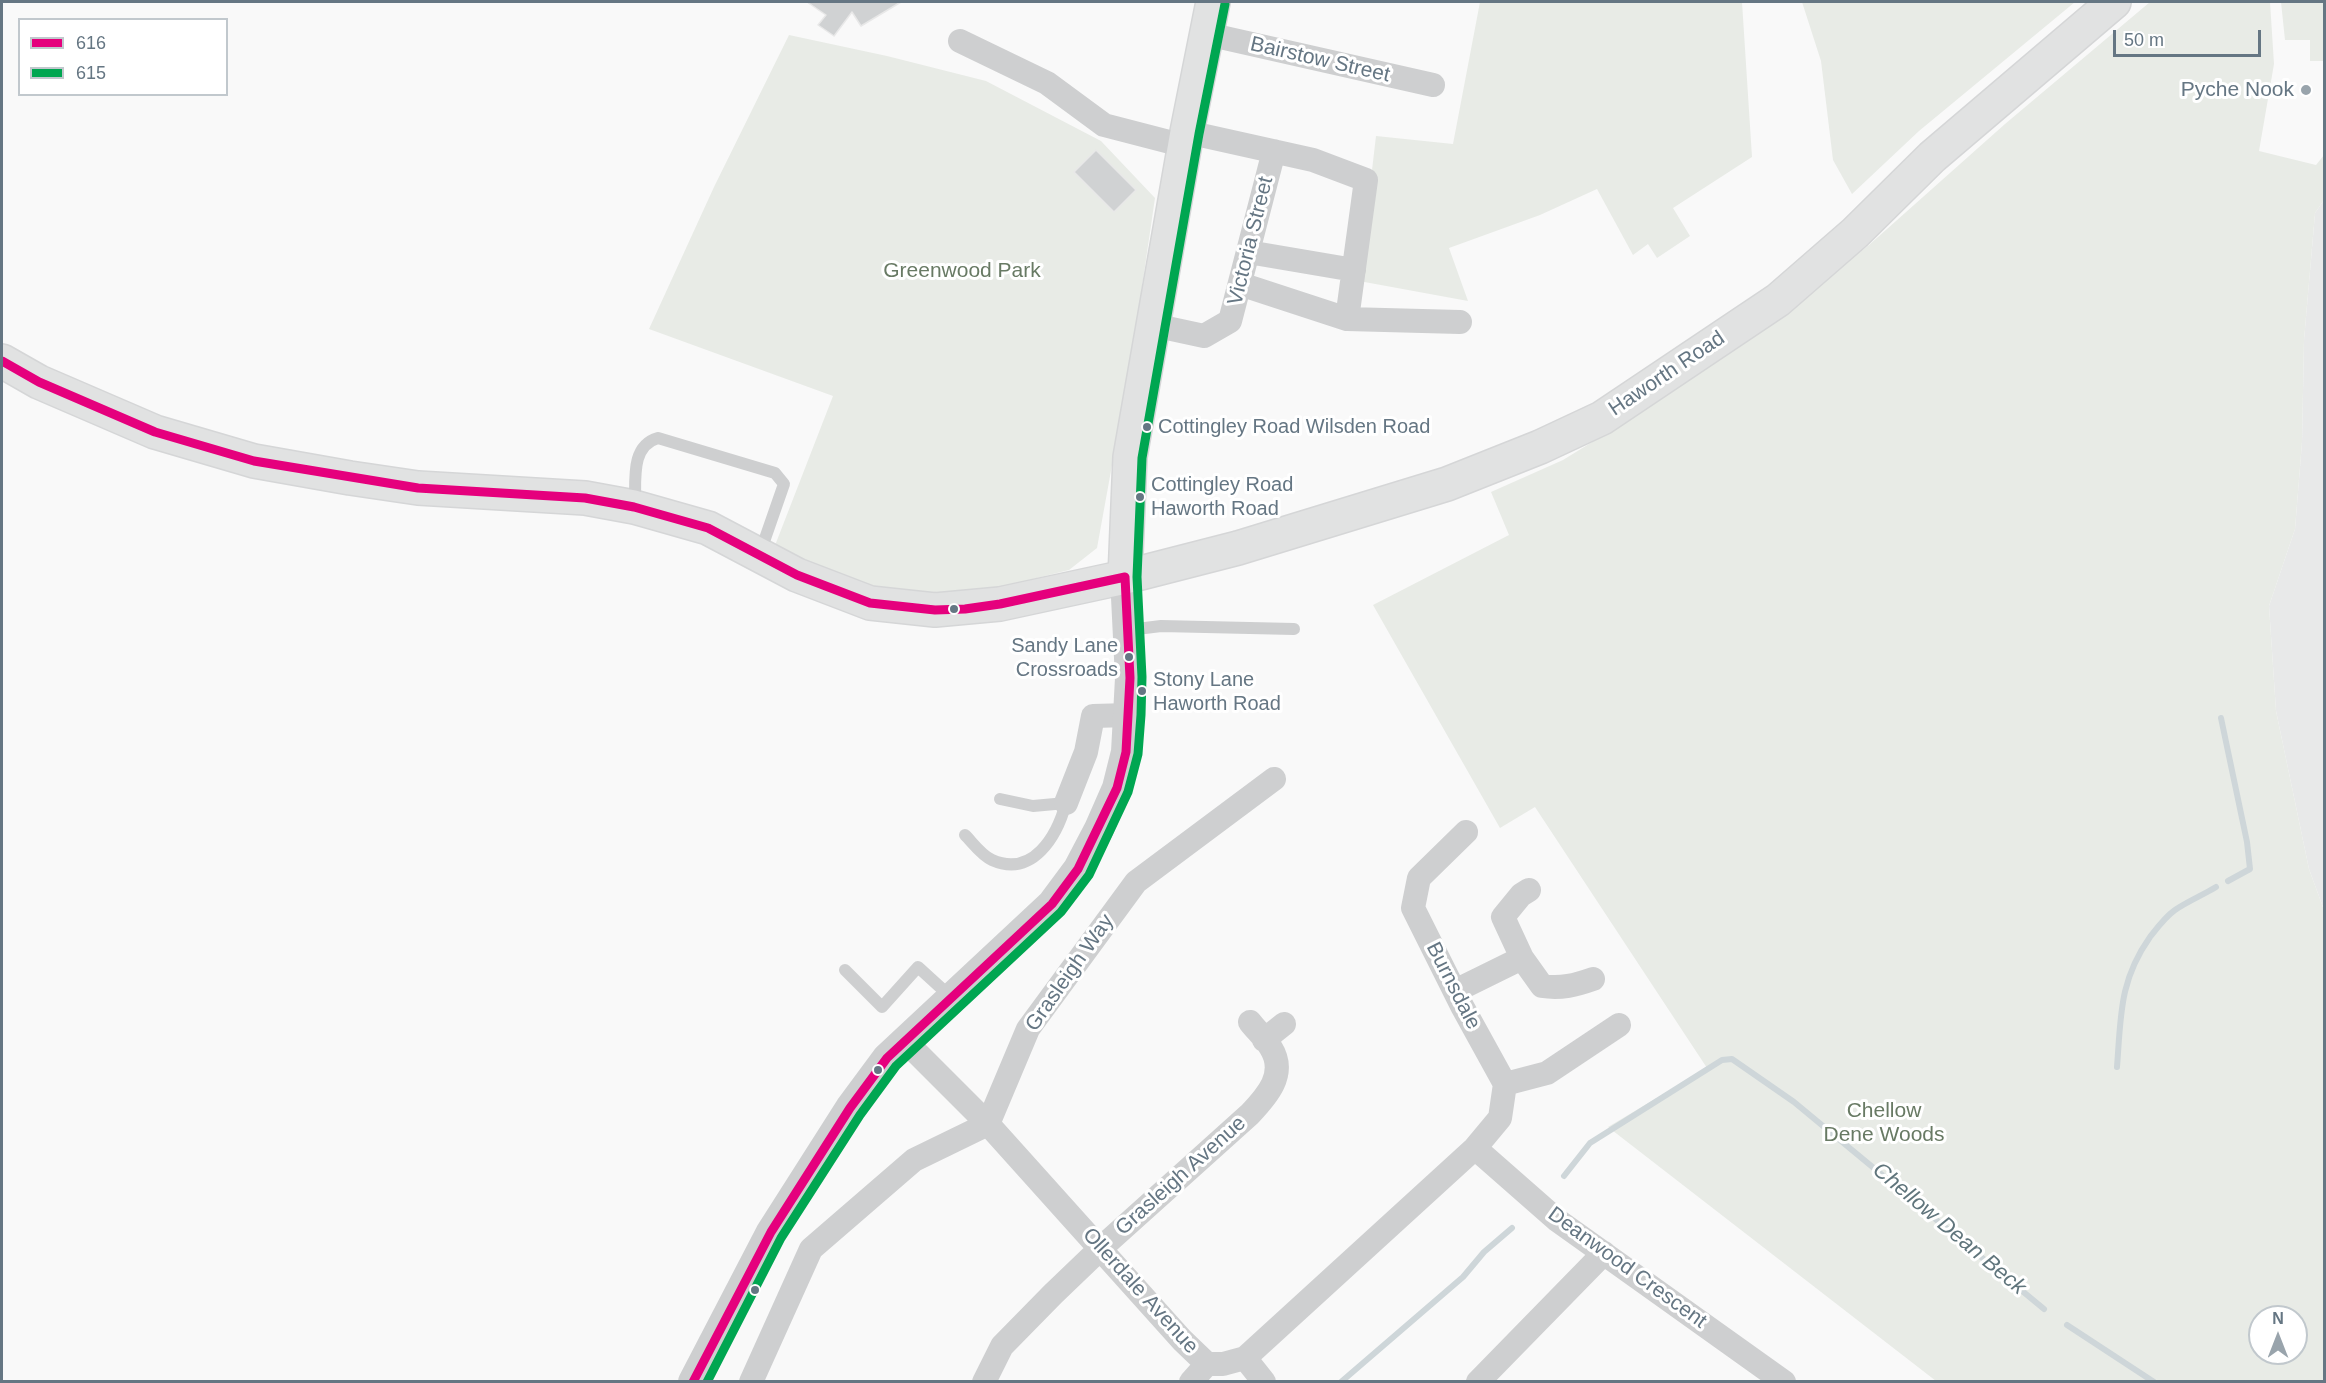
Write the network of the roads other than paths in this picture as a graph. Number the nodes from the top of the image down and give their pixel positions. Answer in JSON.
{"nodes":[{"id":1,"x":1213,"y":2,"type":"edge"},
{"id":2,"x":2114,"y":2,"type":"edge"},
{"id":3,"x":1207,"y":34,"type":"junction"},
{"id":4,"x":960,"y":41,"type":"dead end"},
{"id":5,"x":1433,"y":85,"type":"dead end"},
{"id":6,"x":1186,"y":139,"type":"junction"},
{"id":7,"x":1274,"y":151,"type":"junction"},
{"id":8,"x":1248,"y":252,"type":"junction"},
{"id":9,"x":1353,"y":270,"type":"junction"},
{"id":10,"x":1240,"y":284,"type":"junction"},
{"id":11,"x":1347,"y":319,"type":"junction"},
{"id":12,"x":1460,"y":322,"type":"dead end"},
{"id":13,"x":1153,"y":325,"type":"junction"},
{"id":14,"x":2,"y":361,"type":"edge"},
{"id":15,"x":634,"y":507,"type":"junction"},
{"id":16,"x":759,"y":555,"type":"junction"},
{"id":17,"x":1125,"y":577,"type":"junction"},
{"id":18,"x":1294,"y":628,"type":"dead end"},
{"id":19,"x":1128,"y":630,"type":"junction"},
{"id":20,"x":1129,"y":715,"type":"junction"},
{"id":21,"x":1274,"y":779,"type":"dead end"},
{"id":22,"x":1000,"y":799,"type":"dead end"},
{"id":23,"x":1066,"y":803,"type":"junction"},
{"id":24,"x":1466,"y":832,"type":"dead end"},
{"id":25,"x":965,"y":835,"type":"dead end"},
{"id":26,"x":1529,"y":890,"type":"dead end"},
{"id":27,"x":1522,"y":958,"type":"junction"},
{"id":28,"x":845,"y":970,"type":"dead end"},
{"id":29,"x":1593,"y":979,"type":"dead end"},
{"id":30,"x":1455,"y":991,"type":"junction"},
{"id":31,"x":953,"y":999,"type":"junction"},
{"id":32,"x":1284,"y":1024,"type":"dead end"},
{"id":33,"x":1619,"y":1025,"type":"dead end"},
{"id":34,"x":906,"y":1042,"type":"junction"},
{"id":35,"x":1505,"y":1084,"type":"junction"},
{"id":36,"x":988,"y":1124,"type":"junction"},
{"id":37,"x":1475,"y":1148,"type":"junction"},
{"id":38,"x":1101,"y":1248,"type":"junction"},
{"id":39,"x":1604,"y":1253,"type":"junction"},
{"id":40,"x":1245,"y":1358,"type":"junction"},
{"id":41,"x":1207,"y":1364,"type":"junction"},
{"id":42,"x":1484,"y":1379,"type":"edge"},
{"id":43,"x":693,"y":1382,"type":"edge"},
{"id":44,"x":751,"y":1382,"type":"edge"},
{"id":45,"x":984,"y":1382,"type":"edge"},
{"id":46,"x":1191,"y":1382,"type":"edge"},
{"id":47,"x":1264,"y":1382,"type":"edge"},
{"id":48,"x":1784,"y":1382,"type":"edge"}],
"edges":[{"from":1,"to":3,"type":"main road"},
{"from":2,"to":17,"type":"main road","name":"Haworth Road"},
{"from":3,"to":5,"type":"street","name":"Bairstow Street"},
{"from":3,"to":6,"type":"main road"},
{"from":4,"to":6,"type":"street"},
{"from":6,"to":7,"type":"street"},
{"from":6,"to":13,"type":"main road"},
{"from":7,"to":8,"type":"street","name":"Victoria Street"},
{"from":7,"to":9,"type":"street"},
{"from":8,"to":9,"type":"street"},
{"from":8,"to":10,"type":"street","name":"Victoria Street"},
{"from":9,"to":11,"type":"street"},
{"from":10,"to":11,"type":"street"},
{"from":10,"to":13,"type":"street","name":"Victoria Street"},
{"from":11,"to":12,"type":"street"},
{"from":13,"to":17,"type":"main road"},
{"from":14,"to":15,"type":"main road","name":"Haworth Road"},
{"from":15,"to":16,"type":"main road","name":"Haworth Road"},
{"from":15,"to":16,"type":"lane"},
{"from":16,"to":17,"type":"main road","name":"Haworth Road"},
{"from":17,"to":19,"type":"street"},
{"from":18,"to":19,"type":"lane"},
{"from":19,"to":20,"type":"street"},
{"from":20,"to":23,"type":"street"},
{"from":20,"to":31,"type":"street"},
{"from":21,"to":36,"type":"street","name":"Grasleigh Way"},
{"from":22,"to":23,"type":"lane"},
{"from":23,"to":25,"type":"lane"},
{"from":24,"to":30,"type":"street","name":"Burnsdale"},
{"from":26,"to":27,"type":"street"},
{"from":27,"to":29,"type":"street"},
{"from":27,"to":30,"type":"street"},
{"from":28,"to":31,"type":"lane"},
{"from":30,"to":35,"type":"street","name":"Burnsdale"},
{"from":31,"to":34,"type":"street"},
{"from":32,"to":38,"type":"street","name":"Grasleigh Avenue"},
{"from":33,"to":35,"type":"street"},
{"from":34,"to":36,"type":"street","name":"Ollerdale Avenue"},
{"from":34,"to":43,"type":"street"},
{"from":35,"to":37,"type":"street"},
{"from":36,"to":38,"type":"street","name":"Ollerdale Avenue"},
{"from":36,"to":44,"type":"street"},
{"from":37,"to":39,"type":"street","name":"Deanwood Crescent"},
{"from":37,"to":40,"type":"street"},
{"from":38,"to":41,"type":"street","name":"Ollerdale Avenue"},
{"from":38,"to":45,"type":"street","name":"Grasleigh Avenue"},
{"from":39,"to":42,"type":"street"},
{"from":39,"to":48,"type":"street","name":"Deanwood Crescent"},
{"from":40,"to":41,"type":"street","name":"Ollerdale Avenue"},
{"from":40,"to":47,"type":"street"},
{"from":41,"to":46,"type":"street"}]}
